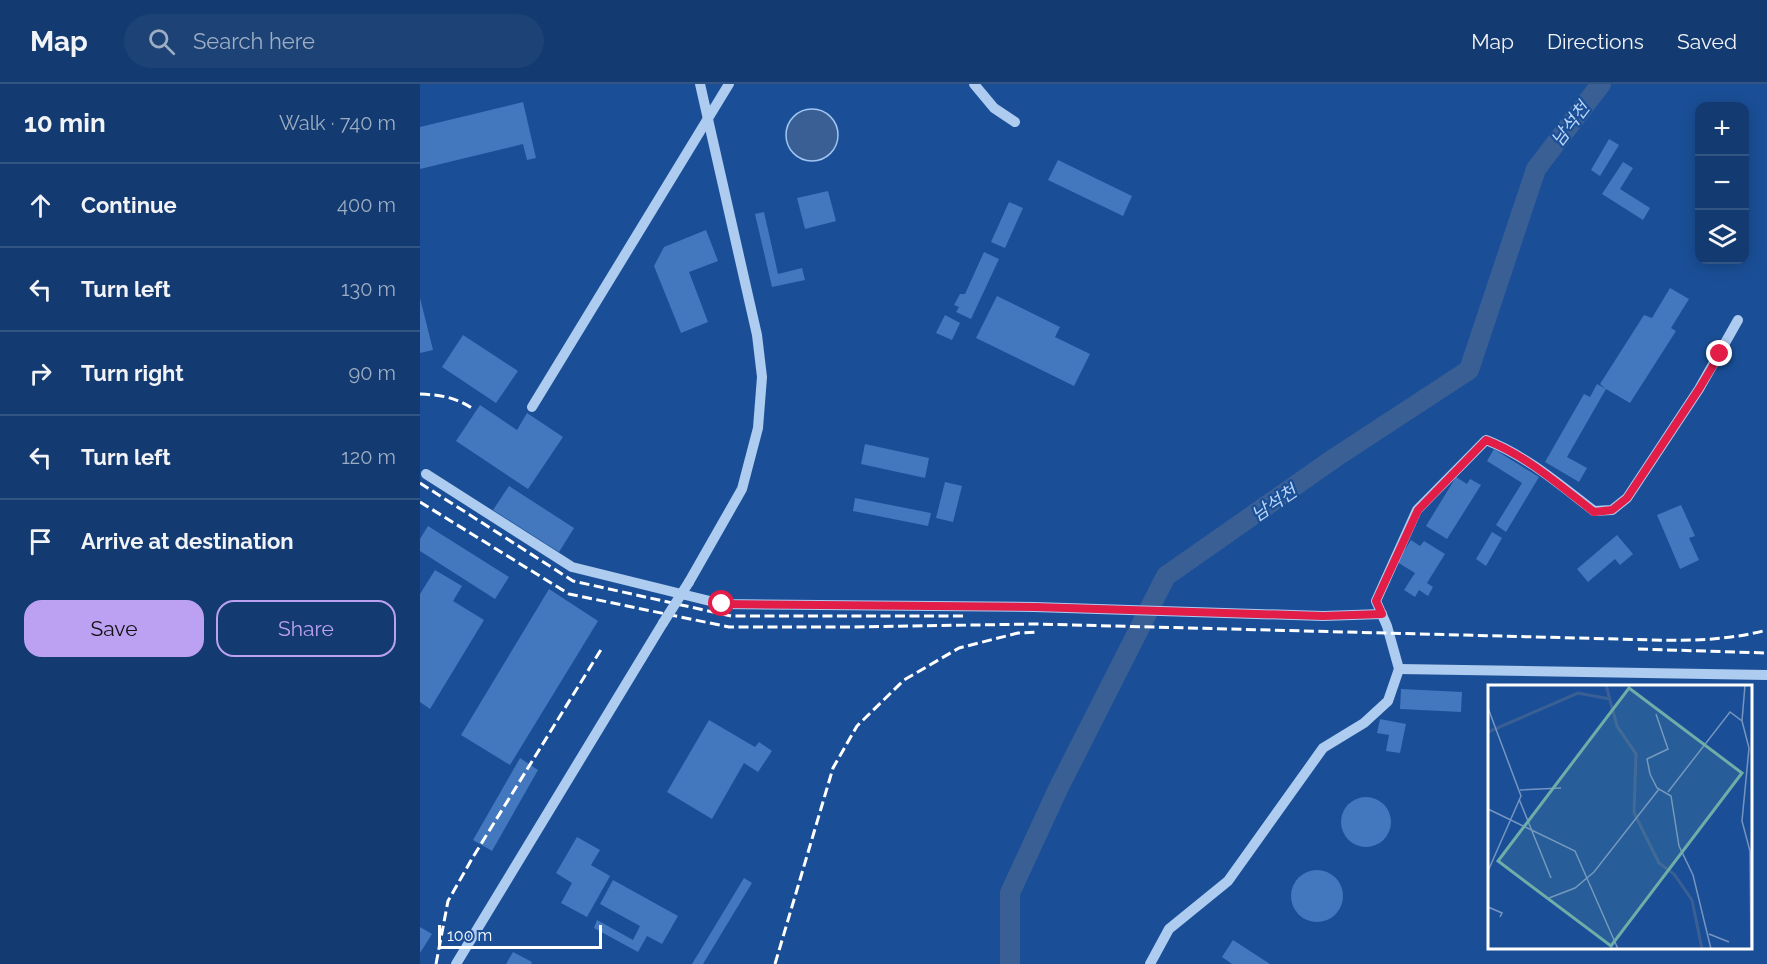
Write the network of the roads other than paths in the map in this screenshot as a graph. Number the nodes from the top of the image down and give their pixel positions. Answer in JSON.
{"nodes":[{"id":1,"x":700,"y":84,"type":"edge"},
{"id":2,"x":729,"y":84,"type":"edge"},
{"id":3,"x":974,"y":84,"type":"edge"},
{"id":4,"x":708,"y":118,"type":"junction"},
{"id":5,"x":1015,"y":122,"type":"dead end"},
{"id":6,"x":1738,"y":320,"type":"dead end"},
{"id":7,"x":532,"y":407,"type":"dead end"},
{"id":8,"x":426,"y":474,"type":"dead end"},
{"id":9,"x":1382,"y":614,"type":"junction"},
{"id":10,"x":1399,"y":669,"type":"junction"},
{"id":11,"x":1767,"y":675,"type":"edge"},
{"id":12,"x":456,"y":964,"type":"edge"},
{"id":13,"x":1150,"y":964,"type":"edge"}],
"edges":[{"from":1,"to":4,"type":"lane"},
{"from":2,"to":4,"type":"lane"},
{"from":3,"to":5,"type":"lane"},
{"from":4,"to":7,"type":"lane"},
{"from":4,"to":12,"type":"lane","bridge":true},
{"from":6,"to":9,"type":"lane"},
{"from":8,"to":9,"type":"lane"},
{"from":9,"to":10,"type":"lane"},
{"from":10,"to":11,"type":"lane"},
{"from":10,"to":13,"type":"lane"}]}
